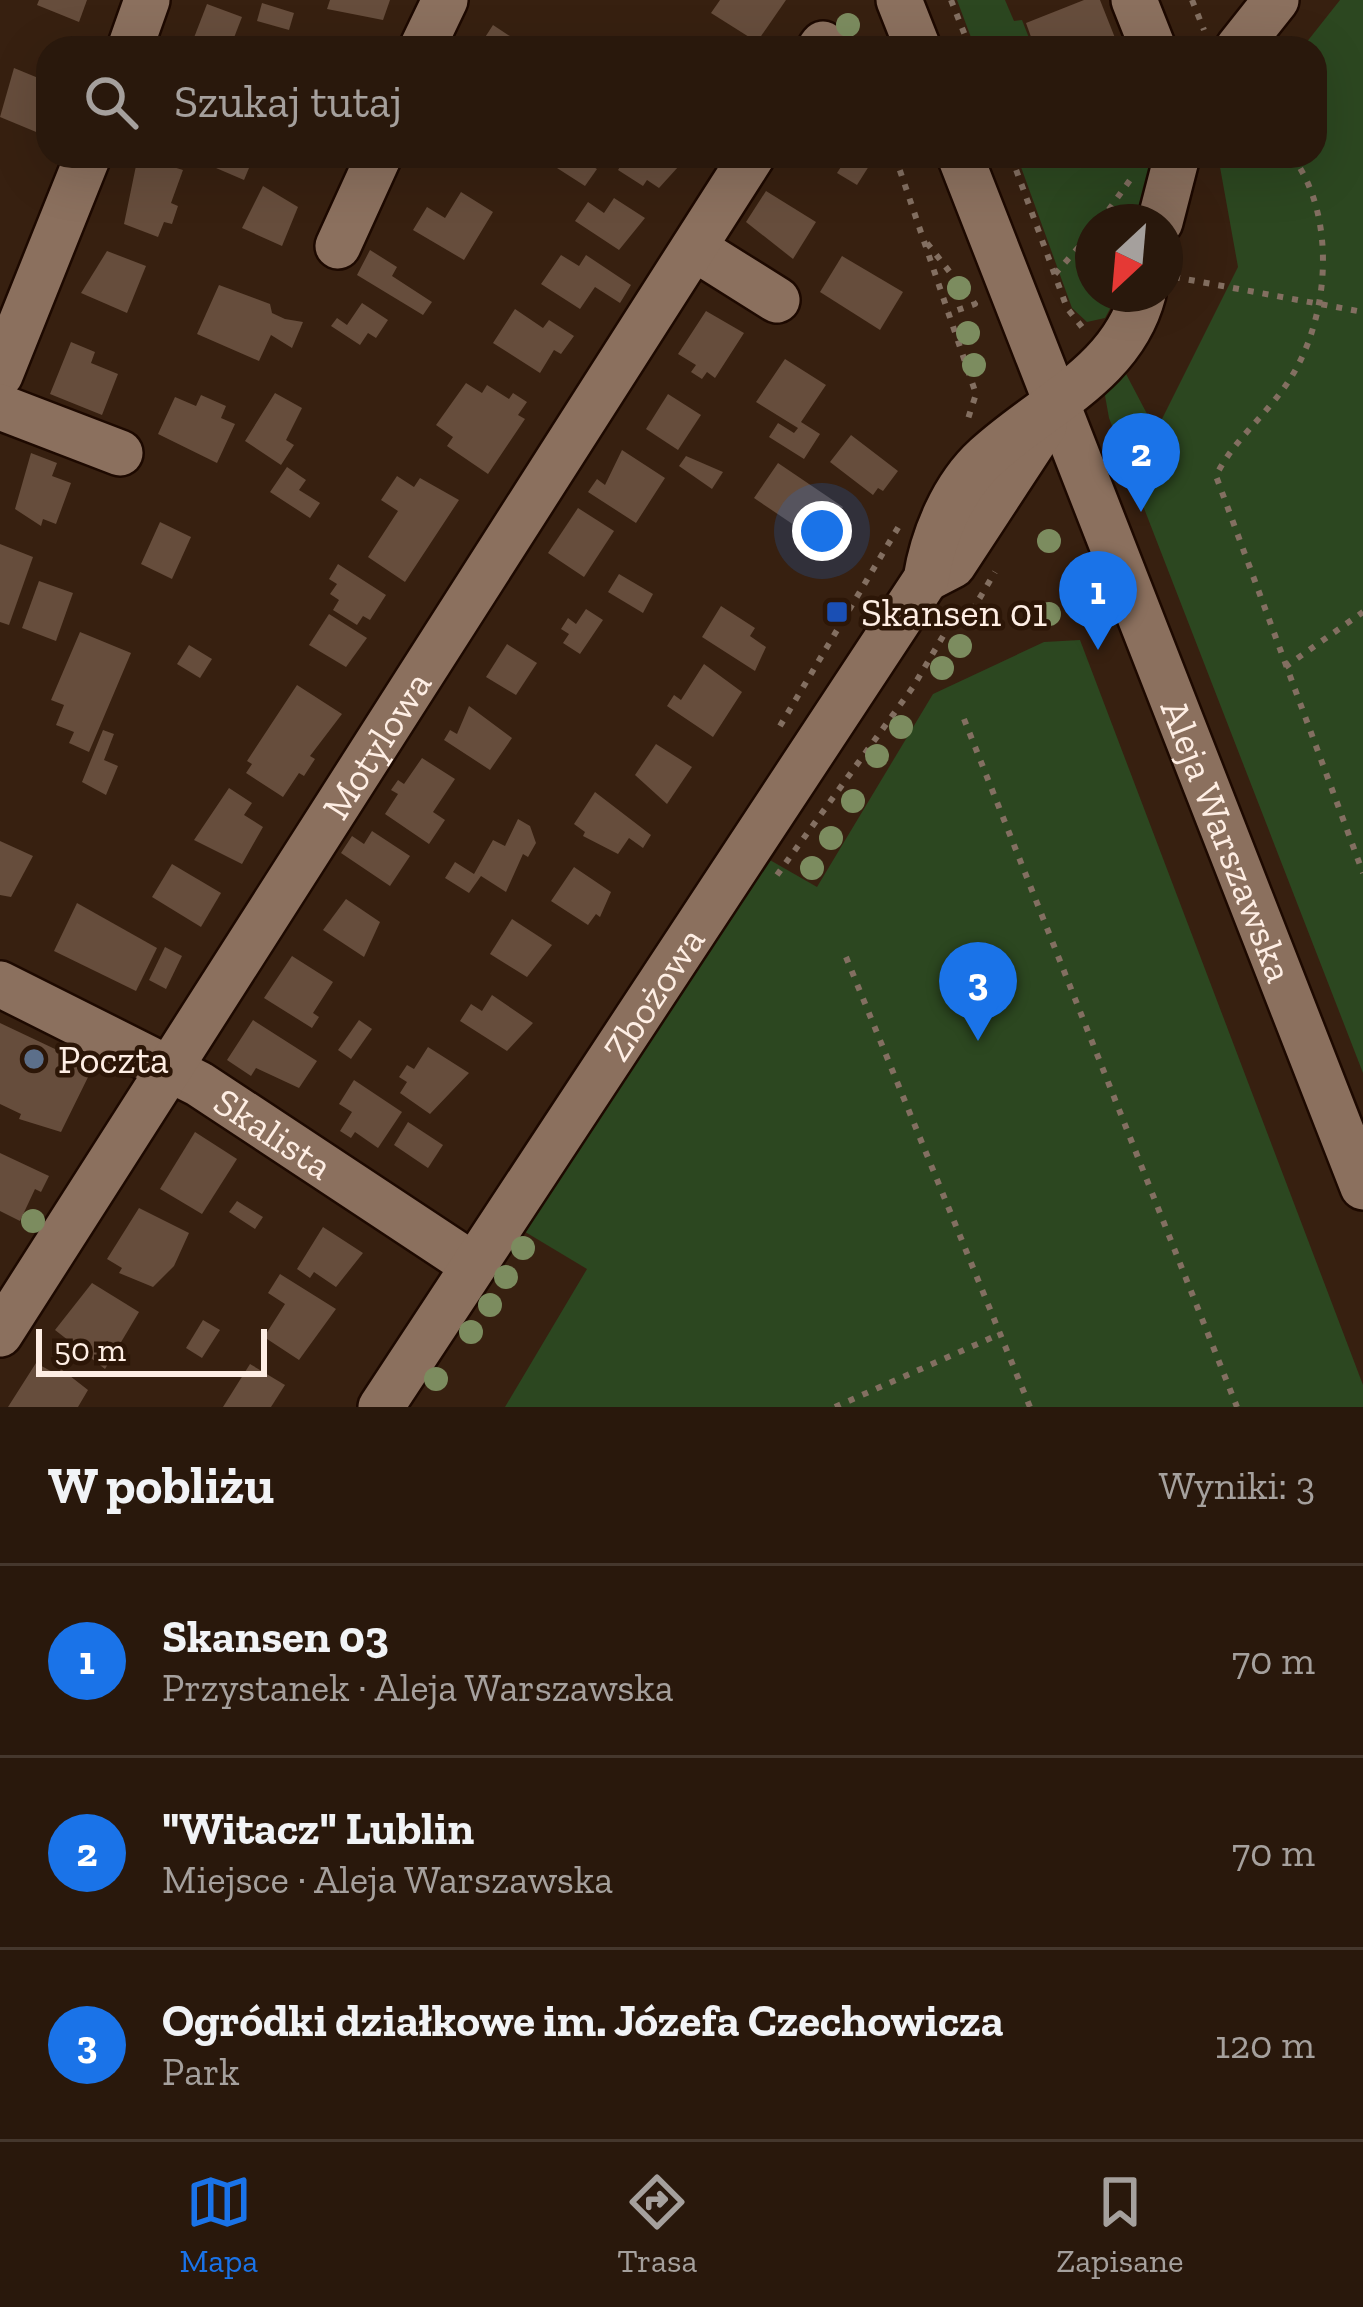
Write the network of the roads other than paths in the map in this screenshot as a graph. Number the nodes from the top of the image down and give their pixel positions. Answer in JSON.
{"nodes":[{"id":1,"x":147,"y":0,"type":"edge"},
{"id":2,"x":445,"y":0,"type":"edge"},
{"id":3,"x":899,"y":0,"type":"edge"},
{"id":4,"x":1134,"y":0,"type":"edge"},
{"id":5,"x":1276,"y":0,"type":"edge"},
{"id":6,"x":134,"y":36,"type":"edge"},
{"id":7,"x":428,"y":36,"type":"edge"},
{"id":8,"x":913,"y":36,"type":"edge"},
{"id":9,"x":1148,"y":36,"type":"edge"},
{"id":10,"x":1232,"y":36,"type":"edge"},
{"id":11,"x":83,"y":168,"type":"edge"},
{"id":12,"x":374,"y":168,"type":"edge"},
{"id":13,"x":744,"y":168,"type":"edge"},
{"id":14,"x":966,"y":168,"type":"edge"},
{"id":15,"x":1174,"y":168,"type":"edge"},
{"id":16,"x":1165,"y":204,"type":"edge"},
{"id":17,"x":338,"y":246,"type":"dead end"},
{"id":18,"x":694,"y":248,"type":"junction"},
{"id":19,"x":777,"y":300,"type":"dead end"},
{"id":20,"x":1138,"y":312,"type":"edge"},
{"id":21,"x":0,"y":375,"type":"edge"},
{"id":22,"x":1058,"y":403,"type":"junction"},
{"id":23,"x":0,"y":406,"type":"edge"},
{"id":24,"x":120,"y":453,"type":"dead end"},
{"id":25,"x":926,"y":579,"type":"junction"},
{"id":26,"x":0,"y":984,"type":"edge"},
{"id":27,"x":168,"y":1066,"type":"junction"},
{"id":28,"x":1361,"y":1176,"type":"edge"},
{"id":29,"x":473,"y":1265,"type":"junction"},
{"id":30,"x":0,"y":1334,"type":"edge"},
{"id":31,"x":380,"y":1407,"type":"edge"}],
"edges":[{"from":1,"to":6,"type":"street"},
{"from":2,"to":7,"type":"street"},
{"from":3,"to":8,"type":"street"},
{"from":4,"to":9,"type":"street"},
{"from":5,"to":10,"type":"street"},
{"from":11,"to":21,"type":"street"},
{"from":12,"to":17,"type":"street"},
{"from":13,"to":18,"type":"street","name":"Motylowa"},
{"from":14,"to":22,"type":"street","name":"Aleja Warszawska"},
{"from":15,"to":16,"type":"street"},
{"from":18,"to":19,"type":"street"},
{"from":18,"to":27,"type":"street","name":"Motylowa"},
{"from":20,"to":22,"type":"street"},
{"from":22,"to":25,"type":"street","name":"Zbożowa"},
{"from":22,"to":25,"type":"street","name":"Zbożowa"},
{"from":22,"to":28,"type":"street","name":"Aleja Warszawska"},
{"from":23,"to":24,"type":"street"},
{"from":25,"to":29,"type":"street","name":"Zbożowa"},
{"from":26,"to":27,"type":"street","name":"Skalista"},
{"from":27,"to":29,"type":"street","name":"Skalista"},
{"from":27,"to":30,"type":"street","name":"Motylowa"},
{"from":29,"to":31,"type":"street","name":"Zbożowa"}]}
